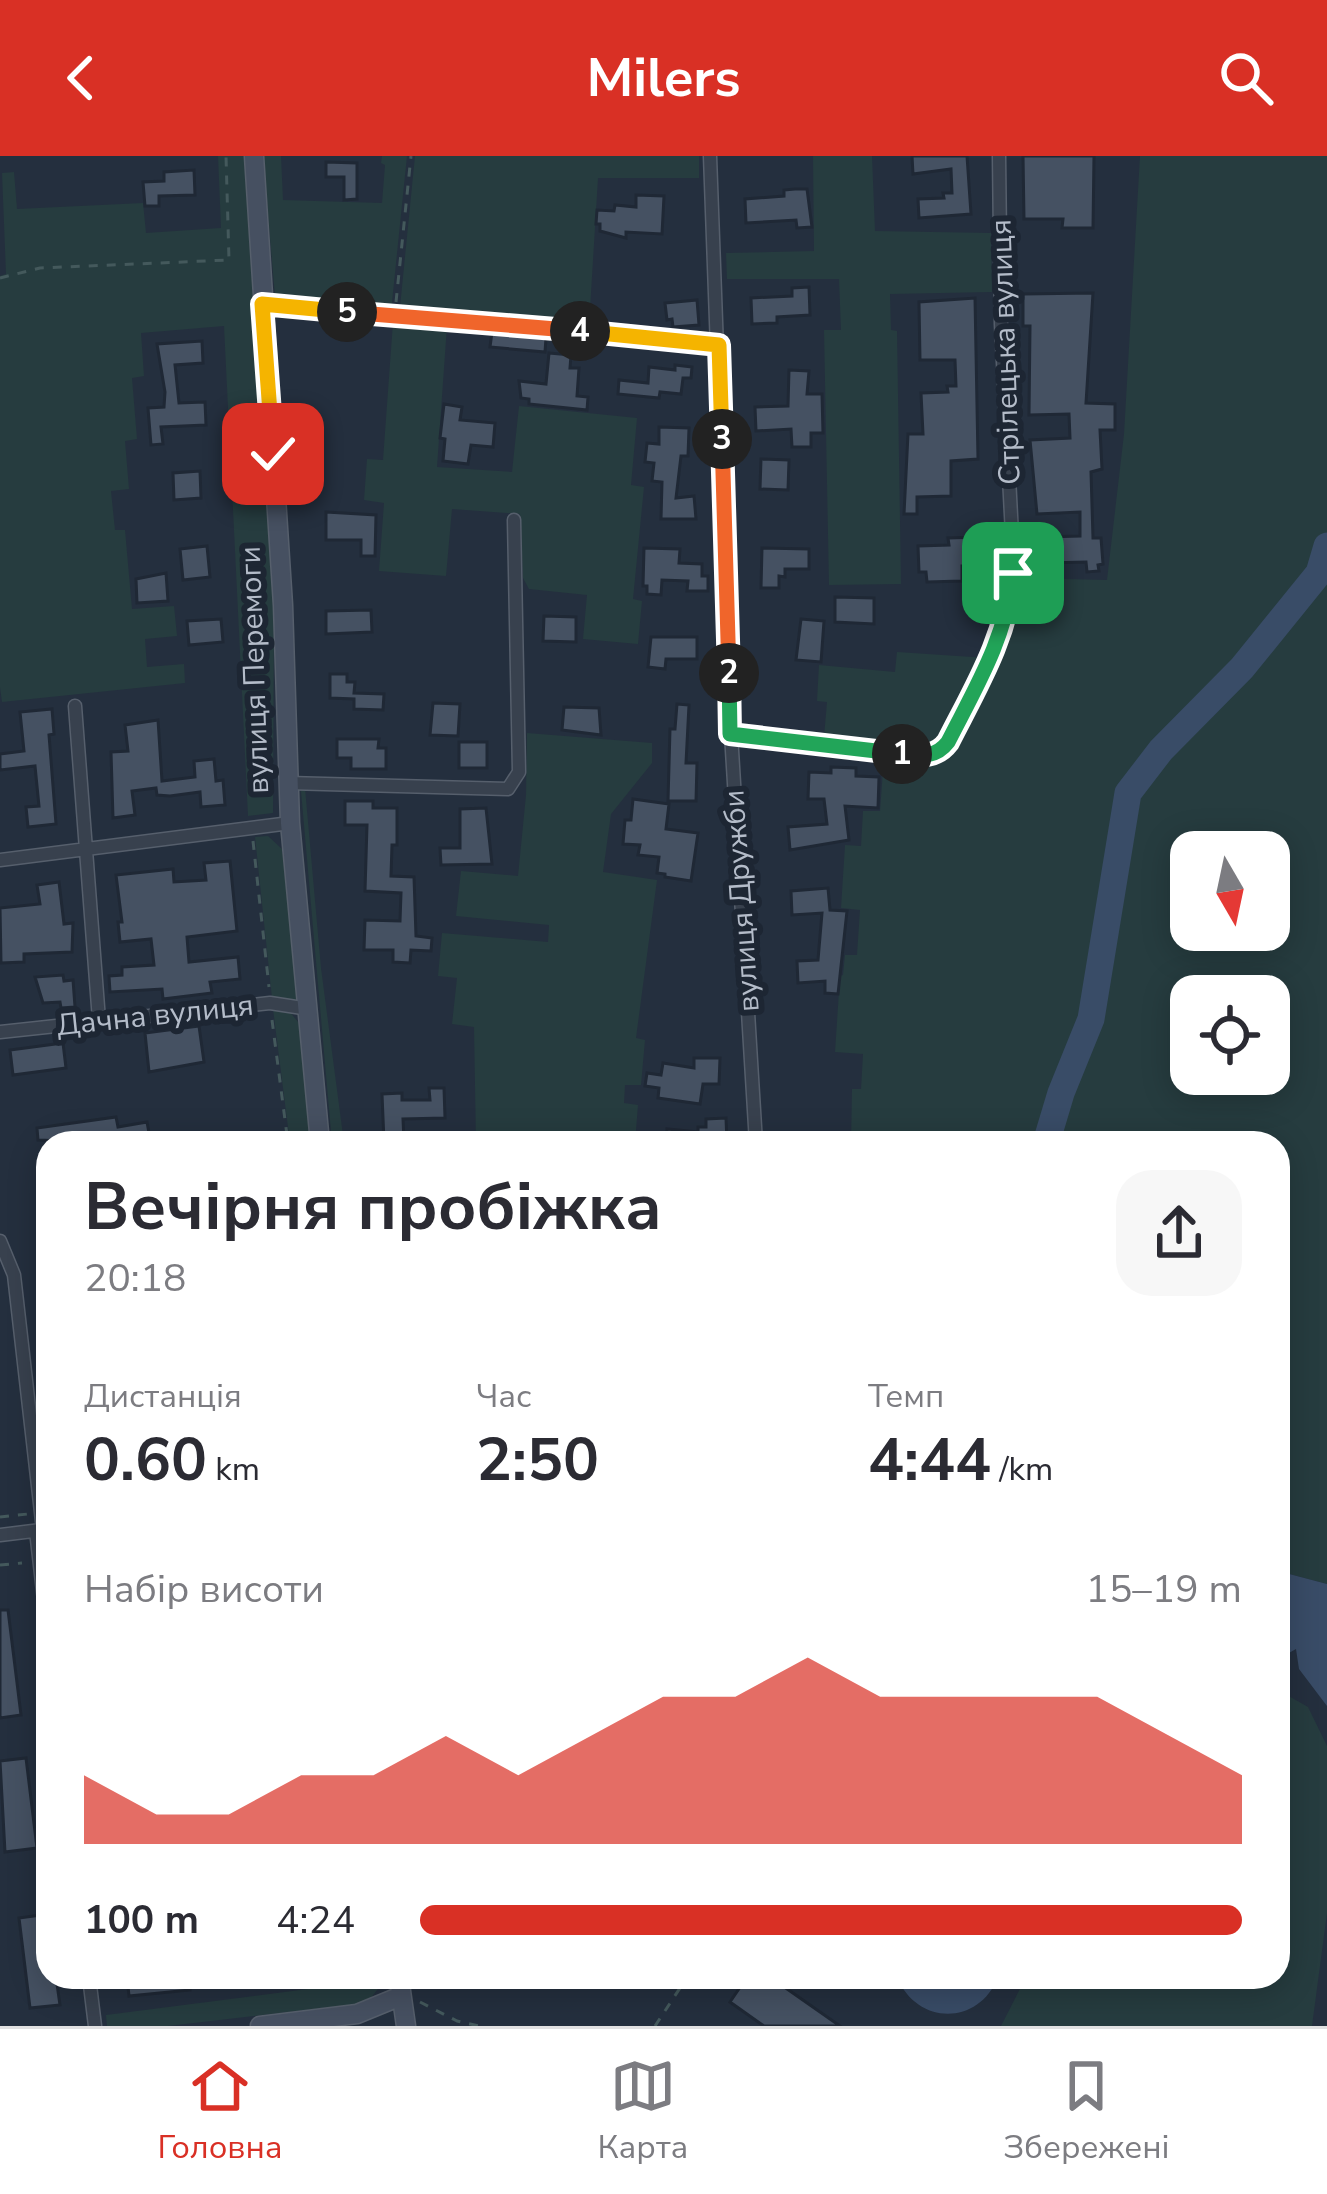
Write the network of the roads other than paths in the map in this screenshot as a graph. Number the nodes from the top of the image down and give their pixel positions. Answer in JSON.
{"nodes":[{"id":1,"x":254,"y":156,"type":"edge"},
{"id":2,"x":710,"y":156,"type":"edge"},
{"id":3,"x":999,"y":156,"type":"edge"},
{"id":4,"x":262,"y":304,"type":"junction"},
{"id":5,"x":719,"y":345,"type":"junction"},
{"id":6,"x":514,"y":520,"type":"dead end"},
{"id":7,"x":74,"y":706,"type":"dead end"},
{"id":8,"x":730,"y":734,"type":"junction"},
{"id":9,"x":288,"y":783,"type":"junction"},
{"id":10,"x":290,"y":823,"type":"junction"},
{"id":11,"x":86,"y":848,"type":"junction"},
{"id":12,"x":0,"y":860,"type":"edge"},
{"id":13,"x":309,"y":1009,"type":"junction"},
{"id":14,"x":99,"y":1020,"type":"junction"},
{"id":15,"x":0,"y":1032,"type":"edge"},
{"id":16,"x":319,"y":1131,"type":"edge"},
{"id":17,"x":755,"y":1131,"type":"edge"},
{"id":18,"x":0,"y":1241,"type":"edge"},
{"id":19,"x":36,"y":1468,"type":"edge"},
{"id":20,"x":36,"y":1531,"type":"edge"},
{"id":21,"x":0,"y":1535,"type":"edge"},
{"id":22,"x":90,"y":1989,"type":"edge"},
{"id":23,"x":395,"y":1989,"type":"edge"},
{"id":24,"x":400,"y":1989,"type":"edge"},
{"id":25,"x":95,"y":2026,"type":"edge"},
{"id":26,"x":260,"y":2026,"type":"edge"},
{"id":27,"x":406,"y":2026,"type":"edge"}],
"edges":[{"from":1,"to":4,"type":"main road","name":"вулиця Перемоги"},
{"from":2,"to":5,"type":"street","name":"вулиця Дружби"},
{"from":3,"to":8,"type":"street","name":"Стрілецька вулиця"},
{"from":4,"to":5,"type":"lane"},
{"from":4,"to":9,"type":"main road","name":"вулиця Перемоги"},
{"from":5,"to":8,"type":"street","name":"вулиця Дружби"},
{"from":6,"to":9,"type":"street"},
{"from":7,"to":11,"type":"street"},
{"from":8,"to":17,"type":"street","name":"вулиця Дружби"},
{"from":9,"to":10,"type":"main road","name":"вулиця Перемоги"},
{"from":10,"to":11,"type":"street"},
{"from":10,"to":13,"type":"main road","name":"вулиця Перемоги"},
{"from":11,"to":12,"type":"street"},
{"from":11,"to":14,"type":"street"},
{"from":13,"to":14,"type":"street","name":"Дачна вулиця"},
{"from":13,"to":16,"type":"main road","name":"вулиця Перемоги"},
{"from":14,"to":15,"type":"street","name":"Дачна вулиця"},
{"from":18,"to":19,"type":"street"},
{"from":20,"to":21,"type":"street"},
{"from":22,"to":25,"type":"street"},
{"from":23,"to":26,"type":"main road"},
{"from":24,"to":27,"type":"main road"}]}
